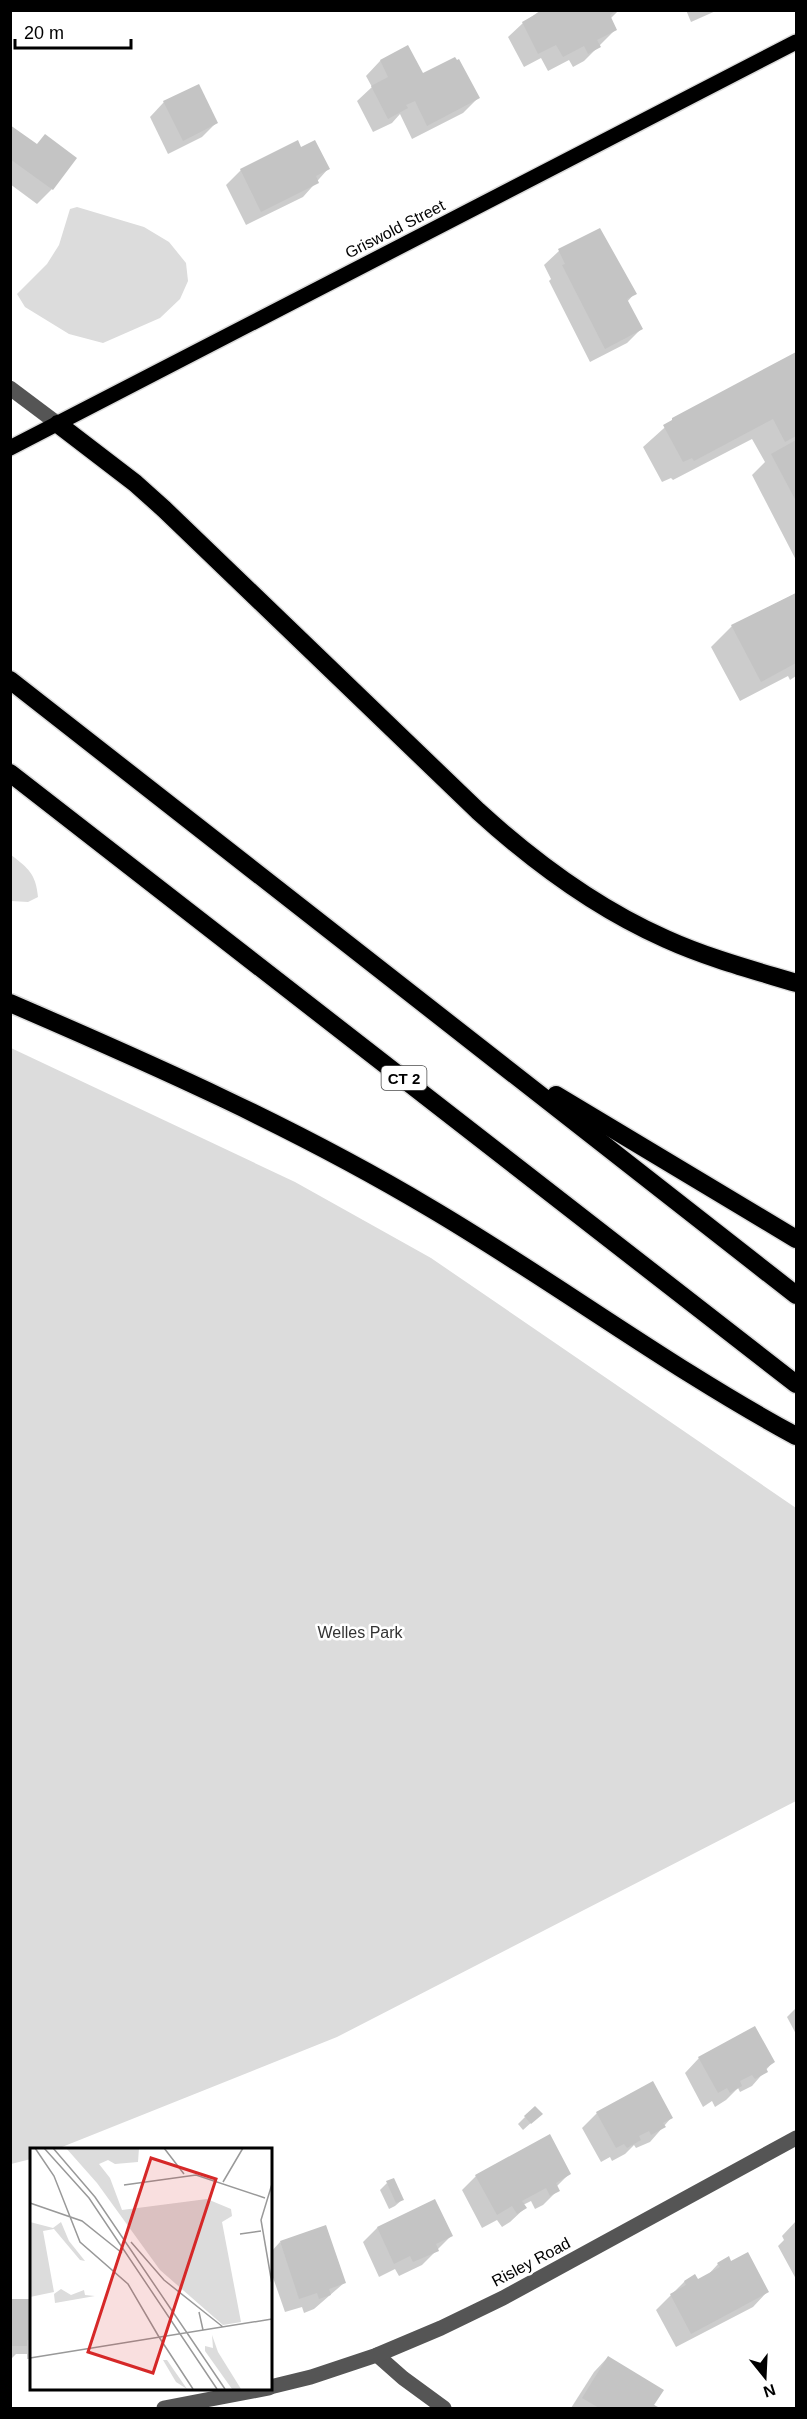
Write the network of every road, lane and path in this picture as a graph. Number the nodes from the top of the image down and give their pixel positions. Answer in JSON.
{"nodes":[{"id":1,"x":796,"y":42,"type":"edge"},
{"id":2,"x":10,"y":388,"type":"edge"},
{"id":3,"x":58,"y":424,"type":"junction"},
{"id":4,"x":10,"y":448,"type":"edge"},
{"id":5,"x":10,"y":680,"type":"edge"},
{"id":6,"x":10,"y":773,"type":"edge"},
{"id":7,"x":796,"y":983,"type":"edge"},
{"id":8,"x":10,"y":1003,"type":"edge"},
{"id":9,"x":512,"y":1072,"type":"junction"},
{"id":10,"x":796,"y":1239,"type":"edge"},
{"id":11,"x":796,"y":1295,"type":"edge"},
{"id":12,"x":796,"y":1384,"type":"edge"},
{"id":13,"x":796,"y":1436,"type":"edge"},
{"id":14,"x":796,"y":2138,"type":"edge"},
{"id":15,"x":377,"y":2355,"type":"junction"},
{"id":16,"x":272,"y":2387,"type":"edge"},
{"id":17,"x":260,"y":2389,"type":"edge"},
{"id":18,"x":164,"y":2409,"type":"edge"},
{"id":19,"x":444,"y":2409,"type":"edge"}],
"edges":[{"from":1,"to":3,"type":"main road","name":"Griswold Street"},
{"from":2,"to":3,"type":"street"},
{"from":3,"to":4,"type":"main road","name":"Griswold Street"},
{"from":3,"to":7,"type":"highway"},
{"from":5,"to":9,"type":"highway"},
{"from":6,"to":12,"type":"highway","number":"CT 2"},
{"from":8,"to":13,"type":"highway"},
{"from":9,"to":10,"type":"highway"},
{"from":9,"to":11,"type":"highway"},
{"from":14,"to":15,"type":"street","name":"Risley Road"},
{"from":15,"to":16,"type":"street","name":"Risley Road"},
{"from":15,"to":19,"type":"street"},
{"from":17,"to":18,"type":"street","name":"Risley Road"}]}
